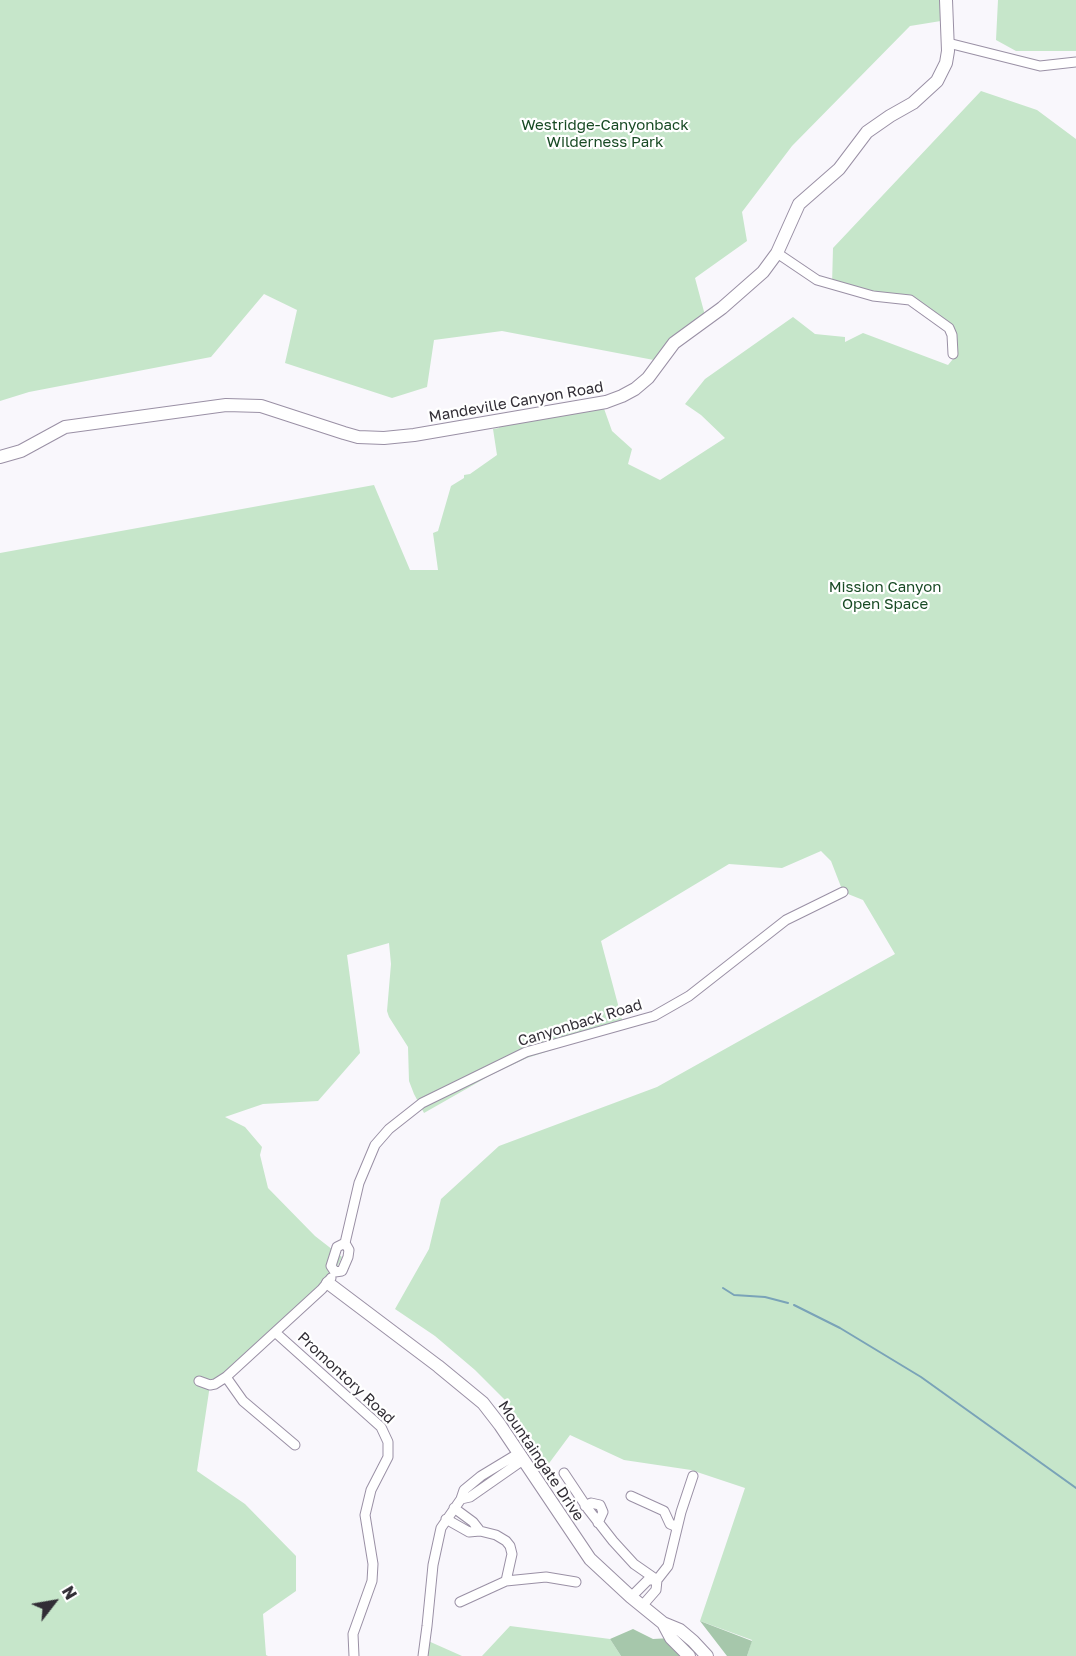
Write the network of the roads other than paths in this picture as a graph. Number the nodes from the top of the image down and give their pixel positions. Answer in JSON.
{"nodes":[{"id":1,"x":946,"y":0,"type":"edge"},
{"id":2,"x":948,"y":43,"type":"junction"},
{"id":3,"x":1076,"y":62,"type":"edge"},
{"id":4,"x":777,"y":253,"type":"junction"},
{"id":5,"x":953,"y":354,"type":"dead end"},
{"id":6,"x":0,"y":457,"type":"edge"},
{"id":7,"x":843,"y":892,"type":"dead end"},
{"id":8,"x":345,"y":1243,"type":"junction"},
{"id":9,"x":340,"y":1270,"type":"junction"},
{"id":10,"x":328,"y":1283,"type":"junction"},
{"id":11,"x":276,"y":1332,"type":"junction"},
{"id":12,"x":226,"y":1377,"type":"junction"},
{"id":13,"x":199,"y":1381,"type":"dead end"},
{"id":14,"x":295,"y":1445,"type":"dead end"},
{"id":15,"x":521,"y":1457,"type":"junction"},
{"id":16,"x":564,"y":1473,"type":"dead end"},
{"id":17,"x":693,"y":1476,"type":"dead end"},
{"id":18,"x":631,"y":1496,"type":"dead end"},
{"id":19,"x":454,"y":1508,"type":"junction"},
{"id":20,"x":664,"y":1511,"type":"junction"},
{"id":21,"x":681,"y":1512,"type":"junction"},
{"id":22,"x":446,"y":1519,"type":"junction"},
{"id":23,"x":677,"y":1527,"type":"junction"},
{"id":24,"x":480,"y":1531,"type":"junction"},
{"id":25,"x":657,"y":1580,"type":"junction"},
{"id":26,"x":506,"y":1581,"type":"junction"},
{"id":27,"x":576,"y":1582,"type":"dead end"},
{"id":28,"x":631,"y":1597,"type":"junction"},
{"id":29,"x":460,"y":1602,"type":"dead end"},
{"id":30,"x":642,"y":1606,"type":"junction"},
{"id":31,"x":663,"y":1623,"type":"junction"},
{"id":32,"x":354,"y":1656,"type":"edge"},
{"id":33,"x":423,"y":1656,"type":"edge"},
{"id":34,"x":689,"y":1656,"type":"edge"},
{"id":35,"x":707,"y":1656,"type":"edge"}],
"edges":[{"from":1,"to":2,"type":"street","name":"Mandeville Canyon Road"},
{"from":2,"to":3,"type":"street"},
{"from":2,"to":4,"type":"street","name":"Mandeville Canyon Road"},
{"from":4,"to":5,"type":"street"},
{"from":4,"to":6,"type":"street","name":"Mandeville Canyon Road"},
{"from":7,"to":8,"type":"street","name":"Canyonback Road"},
{"from":8,"to":9,"type":"street","name":"Canyonback Road"},
{"from":8,"to":9,"type":"street"},
{"from":9,"to":10,"type":"street","name":"Canyonback Road"},
{"from":10,"to":11,"type":"street","name":"Canyonback Road"},
{"from":10,"to":15,"type":"street","name":"Mountaingate Drive"},
{"from":11,"to":12,"type":"street","name":"Canyonback Road"},
{"from":11,"to":32,"type":"street","name":"Promontory Road"},
{"from":12,"to":13,"type":"street"},
{"from":12,"to":14,"type":"street"},
{"from":15,"to":19,"type":"street"},
{"from":15,"to":28,"type":"street","name":"Mountaingate Drive"},
{"from":16,"to":25,"type":"street"},
{"from":17,"to":21,"type":"street"},
{"from":18,"to":20,"type":"street"},
{"from":19,"to":22,"type":"street"},
{"from":19,"to":24,"type":"street"},
{"from":20,"to":21,"type":"street"},
{"from":20,"to":23,"type":"street"},
{"from":21,"to":23,"type":"street"},
{"from":22,"to":24,"type":"street"},
{"from":22,"to":33,"type":"street"},
{"from":23,"to":25,"type":"street"},
{"from":24,"to":26,"type":"street"},
{"from":25,"to":28,"type":"street"},
{"from":25,"to":30,"type":"street"},
{"from":26,"to":27,"type":"street"},
{"from":26,"to":29,"type":"street"},
{"from":28,"to":30,"type":"street","name":"Mountaingate Drive"},
{"from":30,"to":31,"type":"street","name":"Mountaingate Drive"},
{"from":31,"to":34,"type":"street","name":"Mountaingate Drive"},
{"from":31,"to":35,"type":"street","name":"Mountaingate Drive"}]}
